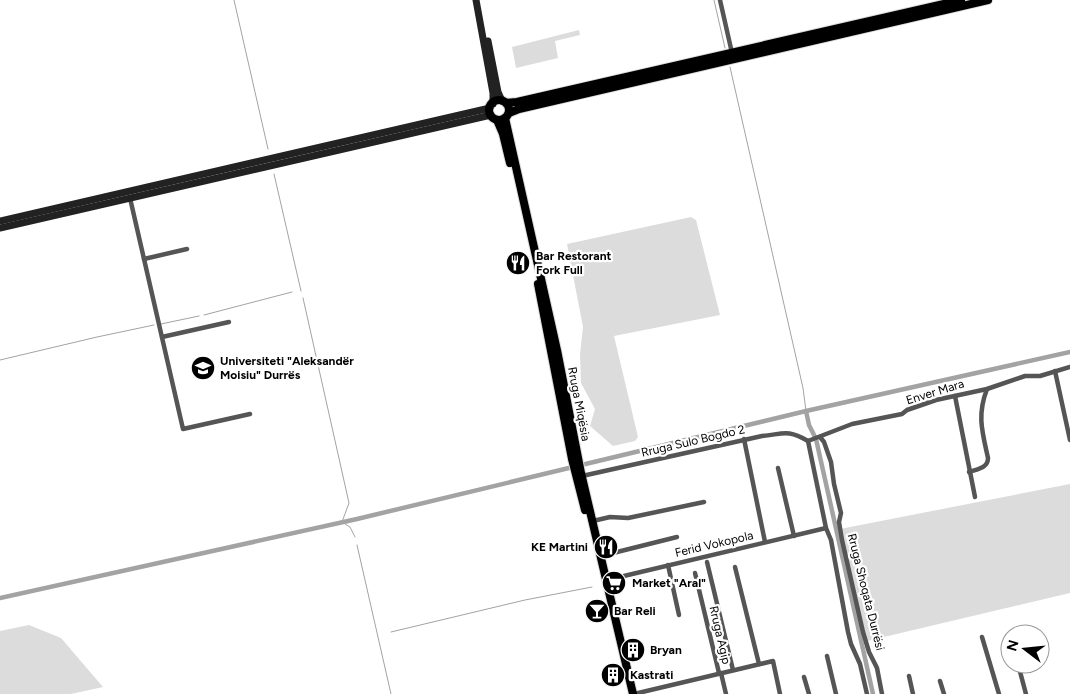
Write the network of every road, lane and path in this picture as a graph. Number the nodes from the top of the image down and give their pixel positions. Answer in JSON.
{"nodes":[{"id":1,"x":476,"y":0,"type":"edge"},
{"id":2,"x":480,"y":0,"type":"edge"},
{"id":3,"x":720,"y":0,"type":"edge"},
{"id":4,"x":961,"y":0,"type":"edge"},
{"id":5,"x":988,"y":0,"type":"edge"},
{"id":6,"x":732,"y":53,"type":"junction"},
{"id":7,"x":504,"y":102,"type":"junction"},
{"id":8,"x":497,"y":113,"type":"junction"},
{"id":9,"x":130,"y":198,"type":"junction"},
{"id":10,"x":0,"y":221,"type":"edge"},
{"id":11,"x":0,"y":228,"type":"edge"},
{"id":12,"x":187,"y":249,"type":"dead end"},
{"id":13,"x":144,"y":259,"type":"junction"},
{"id":14,"x":229,"y":322,"type":"dead end"},
{"id":15,"x":162,"y":338,"type":"junction"},
{"id":16,"x":1070,"y":367,"type":"edge"},
{"id":17,"x":1055,"y":371,"type":"junction"},
{"id":18,"x":987,"y":388,"type":"junction"},
{"id":19,"x":955,"y":396,"type":"junction"},
{"id":20,"x":250,"y":414,"type":"dead end"},
{"id":21,"x":818,"y":438,"type":"junction"},
{"id":22,"x":744,"y":439,"type":"junction"},
{"id":23,"x":1070,"y":440,"type":"edge"},
{"id":24,"x":808,"y":441,"type":"junction"},
{"id":25,"x":778,"y":468,"type":"dead end"},
{"id":26,"x":969,"y":472,"type":"junction"},
{"id":27,"x":580,"y":474,"type":"junction"},
{"id":28,"x":975,"y":496,"type":"dead end"},
{"id":29,"x":704,"y":502,"type":"dead end"},
{"id":30,"x":593,"y":521,"type":"junction"},
{"id":31,"x":826,"y":528,"type":"junction"},
{"id":32,"x":794,"y":536,"type":"junction"},
{"id":33,"x":677,"y":537,"type":"dead end"},
{"id":34,"x":765,"y":542,"type":"junction"},
{"id":35,"x":601,"y":556,"type":"junction"},
{"id":36,"x":707,"y":562,"type":"dead end"},
{"id":37,"x":668,"y":565,"type":"junction"},
{"id":38,"x":735,"y":567,"type":"dead end"},
{"id":39,"x":695,"y":573,"type":"dead end"},
{"id":40,"x":606,"y":580,"type":"junction"},
{"id":41,"x":679,"y":615,"type":"dead end"},
{"id":42,"x":982,"y":637,"type":"dead end"},
{"id":43,"x":827,"y":656,"type":"dead end"},
{"id":44,"x":759,"y":664,"type":"junction"},
{"id":45,"x":734,"y":670,"type":"junction"},
{"id":46,"x":720,"y":673,"type":"junction"},
{"id":47,"x":1021,"y":674,"type":"edge"},
{"id":48,"x":909,"y":676,"type":"dead end"},
{"id":49,"x":804,"y":677,"type":"dead end"},
{"id":50,"x":940,"y":681,"type":"dead end"},
{"id":51,"x":628,"y":694,"type":"edge"},
{"id":52,"x":634,"y":694,"type":"edge"},
{"id":53,"x":726,"y":694,"type":"edge"},
{"id":54,"x":780,"y":694,"type":"edge"},
{"id":55,"x":809,"y":694,"type":"edge"},
{"id":56,"x":836,"y":694,"type":"edge"},
{"id":57,"x":867,"y":694,"type":"edge"},
{"id":58,"x":882,"y":694,"type":"edge"},
{"id":59,"x":913,"y":694,"type":"edge"},
{"id":60,"x":944,"y":694,"type":"edge"},
{"id":61,"x":999,"y":694,"type":"edge"},
{"id":62,"x":1026,"y":694,"type":"edge"}],
"edges":[{"from":1,"to":8,"type":"street"},
{"from":2,"to":7,"type":"street"},
{"from":3,"to":6,"type":"street"},
{"from":4,"to":6,"type":"main road"},
{"from":5,"to":8,"type":"main road"},
{"from":6,"to":7,"type":"main road"},
{"from":7,"to":8,"type":"main road"},
{"from":7,"to":8,"type":"main road","name":"Rruga Miqësia"},
{"from":8,"to":9,"type":"street"},
{"from":8,"to":10,"type":"street"},
{"from":8,"to":27,"type":"main road","name":"Rruga Miqësia"},
{"from":9,"to":11,"type":"street"},
{"from":9,"to":13,"type":"street"},
{"from":12,"to":13,"type":"street"},
{"from":13,"to":15,"type":"street"},
{"from":14,"to":15,"type":"street"},
{"from":15,"to":20,"type":"street"},
{"from":16,"to":17,"type":"street","name":"Enver Mara"},
{"from":17,"to":18,"type":"street","name":"Enver Mara"},
{"from":17,"to":23,"type":"street"},
{"from":18,"to":19,"type":"street","name":"Enver Mara"},
{"from":18,"to":26,"type":"street"},
{"from":19,"to":21,"type":"street","name":"Enver Mara"},
{"from":19,"to":26,"type":"street"},
{"from":21,"to":24,"type":"street","name":"Enver Mara"},
{"from":21,"to":58,"type":"street","name":"Rruga Shoqata Durrësi"},
{"from":22,"to":24,"type":"street","name":"Rruga Sulo Bogdo 2"},
{"from":22,"to":27,"type":"street","name":"Rruga Sulo Bogdo 2"},
{"from":22,"to":34,"type":"street"},
{"from":24,"to":31,"type":"street"},
{"from":25,"to":32,"type":"street"},
{"from":26,"to":28,"type":"street"},
{"from":27,"to":30,"type":"main road","name":"Rruga Miqësia"},
{"from":27,"to":51,"type":"main road","name":"Rruga Miqësia"},
{"from":29,"to":30,"type":"street"},
{"from":30,"to":35,"type":"main road","name":"Rruga Miqësia"},
{"from":31,"to":32,"type":"street","name":"Ferid Vokopola"},
{"from":31,"to":57,"type":"street"},
{"from":32,"to":34,"type":"street","name":"Ferid Vokopola"},
{"from":33,"to":35,"type":"street"},
{"from":34,"to":37,"type":"street","name":"Ferid Vokopola"},
{"from":35,"to":40,"type":"main road","name":"Rruga Miqësia"},
{"from":36,"to":45,"type":"street"},
{"from":37,"to":40,"type":"street","name":"Ferid Vokopola"},
{"from":37,"to":41,"type":"street"},
{"from":38,"to":44,"type":"street"},
{"from":39,"to":46,"type":"street","name":"Rruga Agip"},
{"from":40,"to":52,"type":"main road","name":"Rruga Miqësia"},
{"from":42,"to":61,"type":"street"},
{"from":43,"to":56,"type":"street"},
{"from":44,"to":45,"type":"street"},
{"from":44,"to":54,"type":"street"},
{"from":45,"to":46,"type":"street"},
{"from":46,"to":52,"type":"street"},
{"from":46,"to":53,"type":"street","name":"Rruga Agip"},
{"from":47,"to":62,"type":"street"},
{"from":48,"to":59,"type":"street"},
{"from":49,"to":55,"type":"street"},
{"from":50,"to":60,"type":"street"}]}
